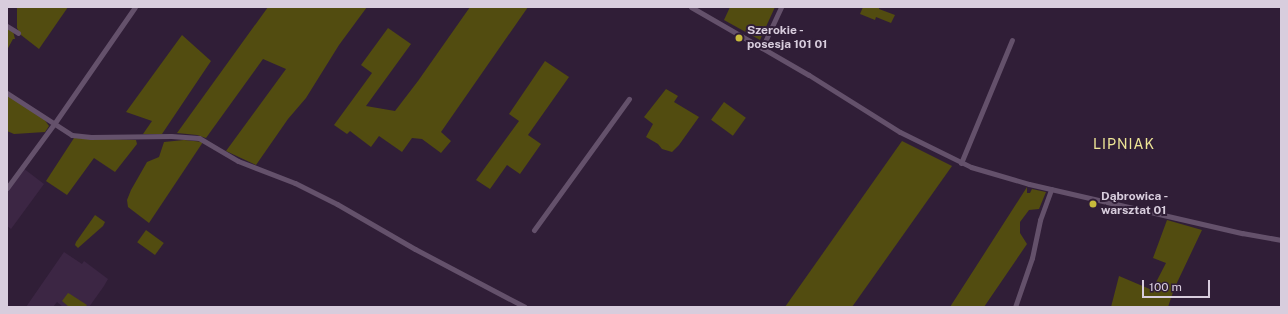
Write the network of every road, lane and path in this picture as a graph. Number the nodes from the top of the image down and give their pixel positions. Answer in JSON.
{"nodes":[{"id":1,"x":135,"y":7,"type":"edge"},
{"id":2,"x":691,"y":7,"type":"edge"},
{"id":3,"x":781,"y":7,"type":"edge"},
{"id":4,"x":7,"y":26,"type":"edge"},
{"id":5,"x":18,"y":33,"type":"dead end"},
{"id":6,"x":1012,"y":40,"type":"dead end"},
{"id":7,"x":762,"y":48,"type":"junction"},
{"id":8,"x":7,"y":94,"type":"edge"},
{"id":9,"x":629,"y":98,"type":"dead end"},
{"id":10,"x":54,"y":124,"type":"junction"},
{"id":11,"x":961,"y":163,"type":"junction"},
{"id":12,"x":7,"y":188,"type":"edge"},
{"id":13,"x":1051,"y":189,"type":"junction"},
{"id":14,"x":534,"y":230,"type":"dead end"},
{"id":15,"x":1281,"y":240,"type":"edge"},
{"id":16,"x":525,"y":307,"type":"edge"},
{"id":17,"x":1015,"y":307,"type":"edge"}],
"edges":[{"from":1,"to":10,"type":"street"},
{"from":2,"to":7,"type":"street"},
{"from":3,"to":7,"type":"street"},
{"from":4,"to":5,"type":"street"},
{"from":6,"to":11,"type":"street"},
{"from":7,"to":11,"type":"street"},
{"from":8,"to":10,"type":"street"},
{"from":9,"to":14,"type":"street"},
{"from":10,"to":12,"type":"street"},
{"from":10,"to":16,"type":"street"},
{"from":11,"to":13,"type":"street"},
{"from":13,"to":15,"type":"street"},
{"from":13,"to":17,"type":"street"}]}
